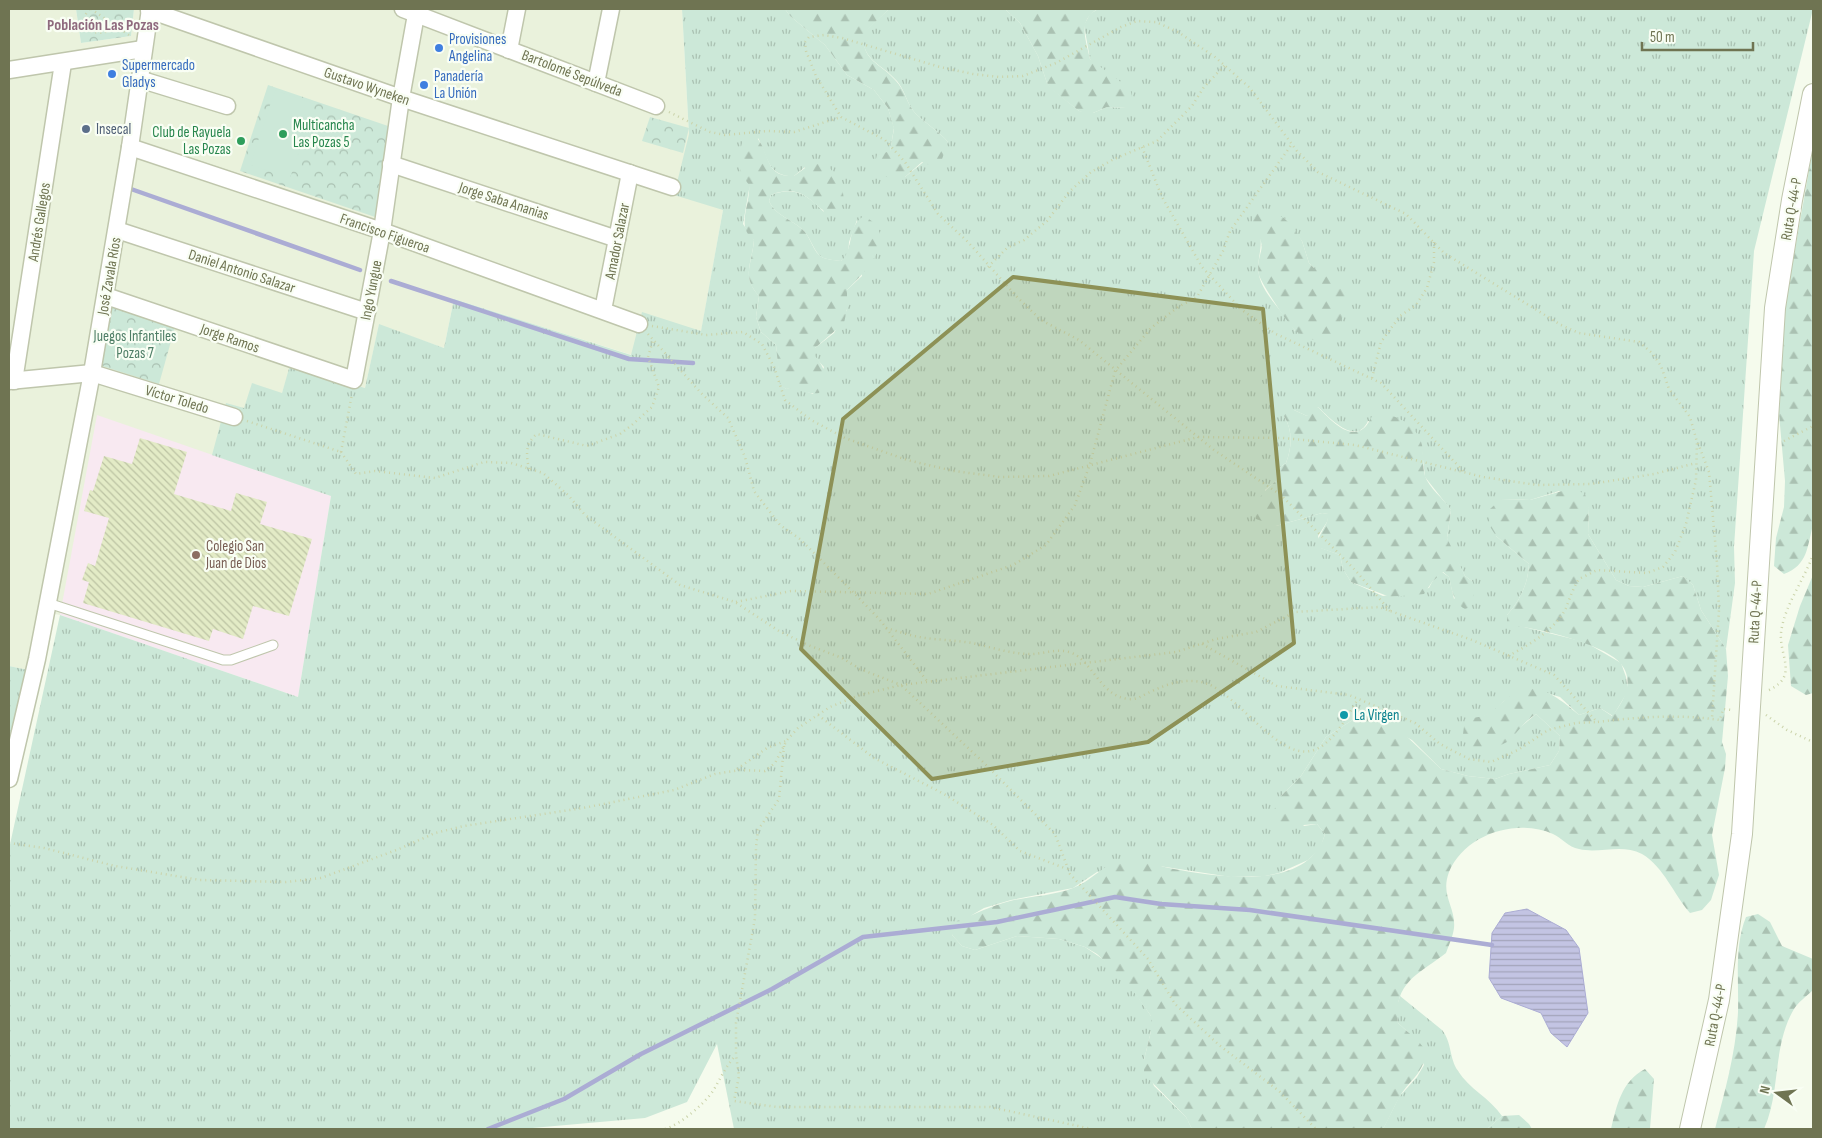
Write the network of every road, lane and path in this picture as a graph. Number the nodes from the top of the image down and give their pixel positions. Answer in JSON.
{"nodes":[{"id":1,"x":90,"y":9,"type":"edge"},
{"id":2,"x":149,"y":9,"type":"edge"},
{"id":3,"x":517,"y":9,"type":"edge"},
{"id":4,"x":611,"y":9,"type":"edge"},
{"id":5,"x":412,"y":11,"type":"edge"},
{"id":6,"x":116,"y":26,"type":"junction"},
{"id":7,"x":143,"y":49,"type":"junction"},
{"id":8,"x":509,"y":50,"type":"junction"},
{"id":9,"x":63,"y":63,"type":"junction"},
{"id":10,"x":1225,"y":65,"type":"junction"},
{"id":11,"x":9,"y":70,"type":"edge"},
{"id":12,"x":139,"y":78,"type":"junction"},
{"id":13,"x":596,"y":83,"type":"junction"},
{"id":14,"x":1813,"y":94,"type":"edge"},
{"id":15,"x":401,"y":98,"type":"junction"},
{"id":16,"x":227,"y":106,"type":"dead end"},
{"id":17,"x":656,"y":106,"type":"joint"},
{"id":18,"x":841,"y":118,"type":"junction"},
{"id":19,"x":1292,"y":144,"type":"junction"},
{"id":20,"x":130,"y":147,"type":"junction"},
{"id":21,"x":1142,"y":147,"type":"junction"},
{"id":22,"x":391,"y":164,"type":"junction"},
{"id":23,"x":630,"y":173,"type":"junction"},
{"id":24,"x":672,"y":187,"type":"dead end"},
{"id":25,"x":117,"y":230,"type":"junction"},
{"id":26,"x":382,"y":231,"type":"junction"},
{"id":27,"x":617,"y":239,"type":"junction"},
{"id":28,"x":1434,"y":242,"type":"junction"},
{"id":29,"x":988,"y":267,"type":"junction"},
{"id":30,"x":1209,"y":274,"type":"junction"},
{"id":31,"x":106,"y":296,"type":"junction"},
{"id":32,"x":603,"y":310,"type":"junction"},
{"id":33,"x":367,"y":312,"type":"junction"},
{"id":34,"x":638,"y":324,"type":"junction"},
{"id":35,"x":653,"y":340,"type":"junction"},
{"id":36,"x":1115,"y":371,"type":"junction"},
{"id":37,"x":92,"y":373,"type":"junction"},
{"id":38,"x":1372,"y":378,"type":"junction"},
{"id":39,"x":354,"y":380,"type":"junction"},
{"id":40,"x":11,"y":381,"type":"edge"},
{"id":41,"x":234,"y":417,"type":"joint"},
{"id":42,"x":1813,"y":426,"type":"edge"},
{"id":43,"x":1198,"y":437,"type":"junction"},
{"id":44,"x":1697,"y":442,"type":"junction"},
{"id":45,"x":1765,"y":443,"type":"junction"},
{"id":46,"x":341,"y":452,"type":"junction"},
{"id":47,"x":1696,"y":463,"type":"junction"},
{"id":48,"x":1090,"y":464,"type":"junction"},
{"id":49,"x":529,"y":469,"type":"junction"},
{"id":50,"x":1465,"y":472,"type":"junction"},
{"id":51,"x":1813,"y":555,"type":"edge"},
{"id":52,"x":855,"y":594,"type":"junction"},
{"id":53,"x":735,"y":602,"type":"junction"},
{"id":54,"x":48,"y":603,"type":"junction"},
{"id":55,"x":1390,"y":611,"type":"junction"},
{"id":56,"x":886,"y":628,"type":"junction"},
{"id":57,"x":1202,"y":644,"type":"junction"},
{"id":58,"x":272,"y":645,"type":"dead end"},
{"id":59,"x":1508,"y":656,"type":"junction"},
{"id":60,"x":1084,"y":662,"type":"junction"},
{"id":61,"x":927,"y":680,"type":"junction"},
{"id":62,"x":900,"y":685,"type":"junction"},
{"id":63,"x":1358,"y":699,"type":"junction"},
{"id":64,"x":1750,"y":701,"type":"junction"},
{"id":65,"x":818,"y":715,"type":"junction"},
{"id":66,"x":1712,"y":718,"type":"junction"},
{"id":67,"x":1597,"y":722,"type":"junction"},
{"id":68,"x":787,"y":740,"type":"junction"},
{"id":69,"x":1813,"y":742,"type":"edge"},
{"id":70,"x":784,"y":745,"type":"junction"},
{"id":71,"x":735,"y":771,"type":"junction"},
{"id":72,"x":9,"y":779,"type":"edge"},
{"id":73,"x":9,"y":843,"type":"edge"},
{"id":74,"x":1068,"y":869,"type":"junction"},
{"id":75,"x":736,"y":1055,"type":"junction"},
{"id":76,"x":665,"y":1129,"type":"edge"},
{"id":77,"x":1092,"y":1129,"type":"edge"},
{"id":78,"x":1316,"y":1129,"type":"edge"},
{"id":79,"x":1690,"y":1129,"type":"edge"}],
"edges":[{"from":1,"to":6,"type":"path"},
{"from":1,"to":6,"type":"path"},
{"from":2,"to":7,"type":"street","name":"José Zavala Ríos"},
{"from":2,"to":15,"type":"street","name":"Gustavo Wyneken"},
{"from":3,"to":8,"type":"street"},
{"from":4,"to":13,"type":"street"},
{"from":5,"to":8,"type":"street","name":"Bartolomé Sepúlveda"},
{"from":5,"to":15,"type":"street","name":"Ingo Yungue"},
{"from":6,"to":7,"type":"path"},
{"from":7,"to":9,"type":"street"},
{"from":7,"to":12,"type":"street","name":"José Zavala Ríos"},
{"from":8,"to":13,"type":"street","name":"Bartolomé Sepúlveda"},
{"from":9,"to":11,"type":"street"},
{"from":9,"to":40,"type":"street","name":"Andrés Gallegos"},
{"from":10,"to":18,"type":"path"},
{"from":10,"to":19,"type":"path"},
{"from":10,"to":21,"type":"path"},
{"from":12,"to":16,"type":"street"},
{"from":12,"to":20,"type":"street","name":"José Zavala Ríos"},
{"from":13,"to":17,"type":"street","name":"Bartolomé Sepúlveda"},
{"from":14,"to":45,"type":"street","name":"Ruta Q-44-P"},
{"from":15,"to":22,"type":"street","name":"Ingo Yungue"},
{"from":15,"to":23,"type":"street","name":"Gustavo Wyneken"},
{"from":17,"to":18,"type":"path"},
{"from":18,"to":29,"type":"path"},
{"from":19,"to":28,"type":"path"},
{"from":19,"to":30,"type":"path"},
{"from":20,"to":25,"type":"street","name":"José Zavala Ríos"},
{"from":20,"to":26,"type":"street","name":"Francisco Figueroa"},
{"from":21,"to":29,"type":"path"},
{"from":21,"to":30,"type":"path"},
{"from":22,"to":26,"type":"street","name":"Ingo Yungue"},
{"from":22,"to":27,"type":"street","name":"Jorge Saba Ananias"},
{"from":23,"to":24,"type":"street","name":"Gustavo Wyneken"},
{"from":23,"to":27,"type":"street","name":"Amador Salazar"},
{"from":25,"to":31,"type":"street","name":"José Zavala Ríos"},
{"from":25,"to":33,"type":"street","name":"Daniel Antonio Salazar"},
{"from":26,"to":32,"type":"street","name":"Francisco Figueroa"},
{"from":26,"to":33,"type":"street","name":"Ingo Yungue"},
{"from":27,"to":32,"type":"street","name":"Amador Salazar"},
{"from":28,"to":38,"type":"path"},
{"from":28,"to":44,"type":"path"},
{"from":29,"to":36,"type":"path"},
{"from":30,"to":36,"type":"path"},
{"from":30,"to":38,"type":"path"},
{"from":31,"to":37,"type":"street","name":"José Zavala Ríos"},
{"from":31,"to":39,"type":"street","name":"Jorge Ramos"},
{"from":32,"to":34,"type":"street","name":"Francisco Figueroa"},
{"from":33,"to":39,"type":"street","name":"Ingo Yungue"},
{"from":34,"to":35,"type":"path"},
{"from":34,"to":48,"type":"path"},
{"from":35,"to":49,"type":"path"},
{"from":35,"to":52,"type":"path"},
{"from":36,"to":43,"type":"path"},
{"from":36,"to":48,"type":"path"},
{"from":37,"to":40,"type":"street","name":"Víctor Toledo"},
{"from":37,"to":41,"type":"street","name":"Víctor Toledo"},
{"from":37,"to":54,"type":"street","name":"José Zavala Ríos"},
{"from":38,"to":50,"type":"path"},
{"from":39,"to":46,"type":"path"},
{"from":41,"to":46,"type":"path"},
{"from":42,"to":45,"type":"path"},
{"from":43,"to":48,"type":"path"},
{"from":43,"to":50,"type":"path"},
{"from":43,"to":55,"type":"path"},
{"from":44,"to":47,"type":"path"},
{"from":44,"to":66,"type":"path"},
{"from":45,"to":64,"type":"street","name":"Ruta Q-44-P"},
{"from":46,"to":49,"type":"path"},
{"from":47,"to":50,"type":"path"},
{"from":47,"to":59,"type":"path"},
{"from":48,"to":52,"type":"path"},
{"from":49,"to":53,"type":"path"},
{"from":51,"to":64,"type":"path"},
{"from":52,"to":53,"type":"path"},
{"from":52,"to":56,"type":"path"},
{"from":53,"to":62,"type":"path"},
{"from":54,"to":58,"type":"lane"},
{"from":54,"to":72,"type":"street","name":"José Zavala Ríos"},
{"from":55,"to":57,"type":"path"},
{"from":55,"to":59,"type":"path"},
{"from":56,"to":60,"type":"path"},
{"from":56,"to":61,"type":"path"},
{"from":57,"to":60,"type":"path"},
{"from":57,"to":63,"type":"path"},
{"from":59,"to":67,"type":"path"},
{"from":60,"to":61,"type":"path"},
{"from":60,"to":63,"type":"path"},
{"from":61,"to":62,"type":"path"},
{"from":62,"to":65,"type":"path"},
{"from":62,"to":74,"type":"path"},
{"from":63,"to":67,"type":"path"},
{"from":64,"to":66,"type":"path"},
{"from":64,"to":69,"type":"path"},
{"from":64,"to":79,"type":"street","name":"Ruta Q-44-P"},
{"from":65,"to":68,"type":"path"},
{"from":65,"to":74,"type":"path"},
{"from":66,"to":67,"type":"path"},
{"from":68,"to":70,"type":"path"},
{"from":68,"to":71,"type":"path"},
{"from":70,"to":71,"type":"path"},
{"from":70,"to":75,"type":"path"},
{"from":71,"to":73,"type":"path"},
{"from":74,"to":78,"type":"path"},
{"from":75,"to":76,"type":"path"},
{"from":75,"to":77,"type":"path"}]}
